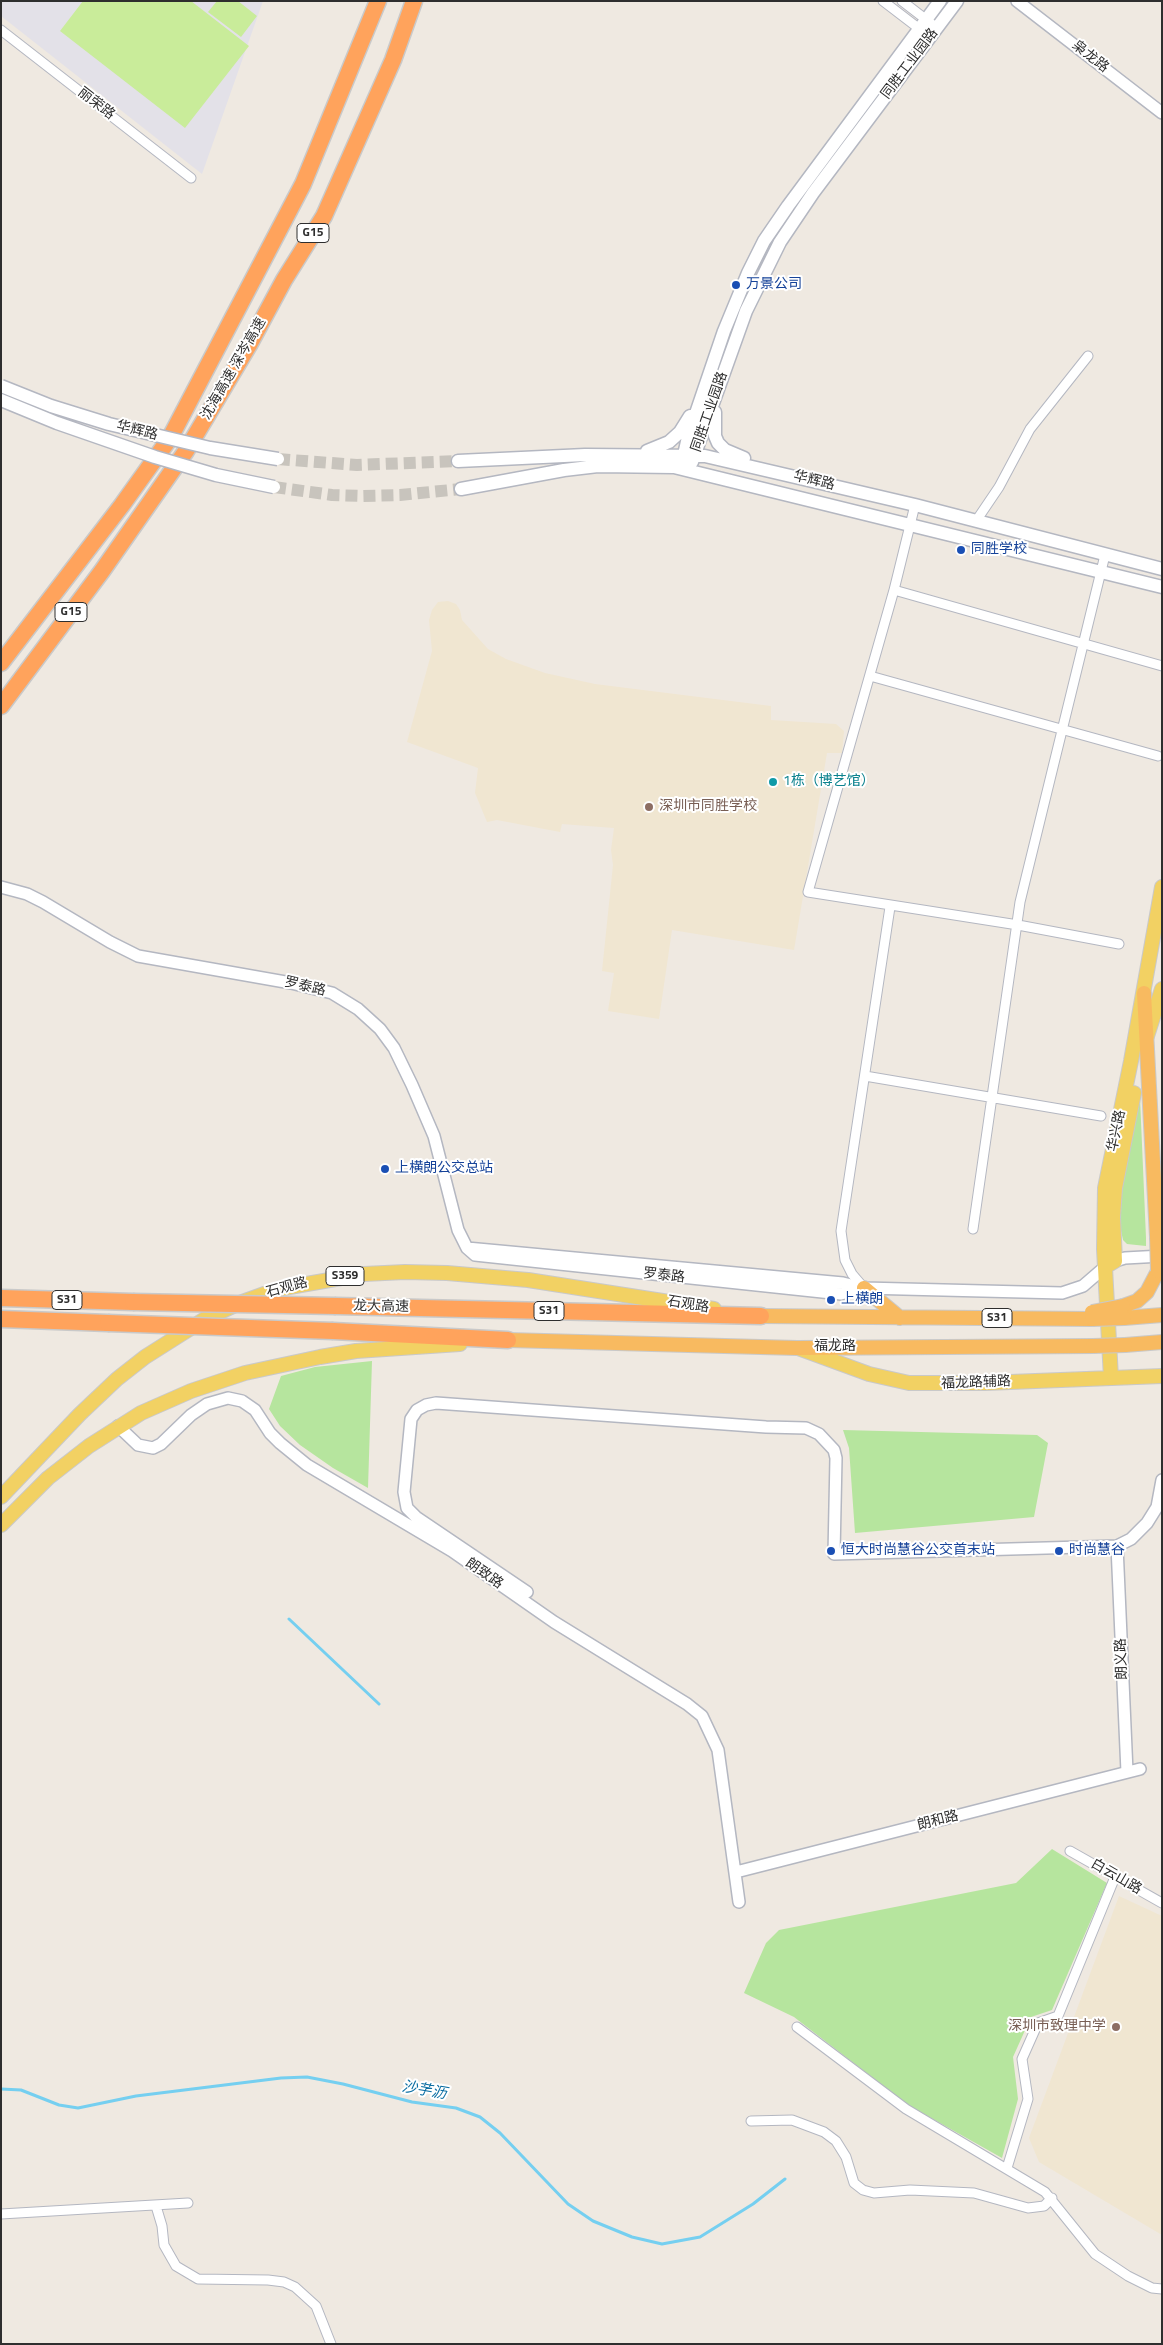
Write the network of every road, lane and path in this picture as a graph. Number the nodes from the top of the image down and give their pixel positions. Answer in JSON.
{"nodes":[{"id":1,"x":378,"y":1,"type":"edge"},
{"id":2,"x":414,"y":1,"type":"edge"},
{"id":3,"x":883,"y":1,"type":"edge"},
{"id":4,"x":902,"y":1,"type":"edge"},
{"id":5,"x":940,"y":1,"type":"edge"},
{"id":6,"x":958,"y":1,"type":"edge"},
{"id":7,"x":1017,"y":1,"type":"edge"},
{"id":8,"x":923,"y":24,"type":"junction"},
{"id":9,"x":1,"y":30,"type":"edge"},
{"id":10,"x":934,"y":32,"type":"junction"},
{"id":11,"x":1162,"y":113,"type":"edge"},
{"id":12,"x":191,"y":178,"type":"dead end"},
{"id":13,"x":1088,"y":356,"type":"dead end"},
{"id":14,"x":1,"y":386,"type":"edge"},
{"id":15,"x":704,"y":389,"type":"junction"},
{"id":16,"x":716,"y":395,"type":"junction"},
{"id":17,"x":1,"y":400,"type":"edge"},
{"id":18,"x":636,"y":455,"type":"junction"},
{"id":19,"x":690,"y":455,"type":"junction"},
{"id":20,"x":278,"y":460,"type":"tunnel mouth"},
{"id":21,"x":458,"y":461,"type":"tunnel mouth"},
{"id":22,"x":687,"y":470,"type":"junction"},
{"id":23,"x":768,"y":470,"type":"junction"},
{"id":24,"x":274,"y":487,"type":"tunnel mouth"},
{"id":25,"x":461,"y":489,"type":"tunnel mouth"},
{"id":26,"x":915,"y":506,"type":"junction"},
{"id":27,"x":976,"y":521,"type":"junction"},
{"id":28,"x":910,"y":526,"type":"junction"},
{"id":29,"x":1105,"y":555,"type":"junction"},
{"id":30,"x":1162,"y":569,"type":"edge"},
{"id":31,"x":1101,"y":572,"type":"junction"},
{"id":32,"x":1162,"y":587,"type":"edge"},
{"id":33,"x":894,"y":590,"type":"junction"},
{"id":34,"x":1083,"y":643,"type":"junction"},
{"id":35,"x":1,"y":663,"type":"edge"},
{"id":36,"x":1162,"y":666,"type":"edge"},
{"id":37,"x":870,"y":676,"type":"junction"},
{"id":38,"x":1,"y":706,"type":"edge"},
{"id":39,"x":1062,"y":729,"type":"junction"},
{"id":40,"x":1158,"y":756,"type":"dead end"},
{"id":41,"x":1,"y":887,"type":"edge"},
{"id":42,"x":1162,"y":887,"type":"edge"},
{"id":43,"x":890,"y":907,"type":"junction"},
{"id":44,"x":1018,"y":925,"type":"junction"},
{"id":45,"x":1120,"y":944,"type":"dead end"},
{"id":46,"x":1162,"y":989,"type":"edge"},
{"id":47,"x":1144,"y":992,"type":"junction"},
{"id":48,"x":1145,"y":1040,"type":"junction"},
{"id":49,"x":865,"y":1076,"type":"junction"},
{"id":50,"x":992,"y":1098,"type":"junction"},
{"id":51,"x":1101,"y":1116,"type":"dead end"},
{"id":52,"x":972,"y":1229,"type":"dead end"},
{"id":53,"x":1162,"y":1256,"type":"edge"},
{"id":54,"x":1110,"y":1264,"type":"junction"},
{"id":55,"x":864,"y":1288,"type":"junction"},
{"id":56,"x":1,"y":1298,"type":"edge"},
{"id":57,"x":1123,"y":1312,"type":"junction"},
{"id":58,"x":1162,"y":1315,"type":"edge"},
{"id":59,"x":761,"y":1316,"type":"junction"},
{"id":60,"x":900,"y":1318,"type":"junction"},
{"id":61,"x":1,"y":1319,"type":"edge"},
{"id":62,"x":508,"y":1340,"type":"junction"},
{"id":63,"x":1162,"y":1342,"type":"edge"},
{"id":64,"x":797,"y":1348,"type":"junction"},
{"id":65,"x":1162,"y":1376,"type":"edge"},
{"id":66,"x":1112,"y":1378,"type":"junction"},
{"id":67,"x":118,"y":1426,"type":"junction"},
{"id":68,"x":1162,"y":1480,"type":"edge"},
{"id":69,"x":1,"y":1497,"type":"edge"},
{"id":70,"x":1,"y":1525,"type":"edge"},
{"id":71,"x":1117,"y":1546,"type":"junction"},
{"id":72,"x":527,"y":1592,"type":"dead end"},
{"id":73,"x":1140,"y":1768,"type":"dead end"},
{"id":74,"x":1127,"y":1772,"type":"junction"},
{"id":75,"x":1070,"y":1851,"type":"dead end"},
{"id":76,"x":736,"y":1872,"type":"junction"},
{"id":77,"x":1115,"y":1877,"type":"junction"},
{"id":78,"x":739,"y":1902,"type":"dead end"},
{"id":79,"x":1162,"y":1903,"type":"edge"},
{"id":80,"x":797,"y":2027,"type":"dead end"},
{"id":81,"x":752,"y":2121,"type":"dead end"},
{"id":82,"x":1007,"y":2168,"type":"junction"},
{"id":83,"x":1052,"y":2198,"type":"junction"},
{"id":84,"x":188,"y":2203,"type":"dead end"},
{"id":85,"x":156,"y":2206,"type":"junction"},
{"id":86,"x":1,"y":2214,"type":"edge"},
{"id":87,"x":1162,"y":2289,"type":"edge"},
{"id":88,"x":331,"y":2344,"type":"edge"}],
"edges":[{"from":1,"to":35,"type":"highway","name":"沈海高速 深岑高速","number":"G15","bridge":true},
{"from":2,"to":38,"type":"highway","name":"沈海高速 深岑高速","number":"G15"},
{"from":3,"to":8,"type":"street"},
{"from":4,"to":8,"type":"street"},
{"from":5,"to":8,"type":"main road","name":"同胜工业园路"},
{"from":6,"to":10,"type":"main road","name":"同胜工业园路"},
{"from":7,"to":11,"type":"street","name":"枭龙路"},
{"from":8,"to":10,"type":"street"},
{"from":8,"to":15,"type":"main road","name":"同胜工业园路"},
{"from":9,"to":12,"type":"street","name":"丽荣路"},
{"from":10,"to":16,"type":"main road","name":"同胜工业园路"},
{"from":13,"to":27,"type":"street"},
{"from":14,"to":20,"type":"main road","name":"华辉路","bridge":true},
{"from":15,"to":18,"type":"main road"},
{"from":15,"to":19,"type":"main road","name":"同胜工业园路"},
{"from":16,"to":19,"type":"main road","name":"同胜工业园路"},
{"from":16,"to":23,"type":"main road"},
{"from":17,"to":24,"type":"main road","name":"华辉路","bridge":true},
{"from":18,"to":19,"type":"main road","name":"华辉路"},
{"from":18,"to":21,"type":"main road","name":"华辉路"},
{"from":19,"to":22,"type":"main road","name":"同胜工业园路"},
{"from":19,"to":23,"type":"main road","name":"华辉路"},
{"from":22,"to":25,"type":"main road","name":"华辉路"},
{"from":22,"to":28,"type":"main road","name":"华辉路"},
{"from":23,"to":26,"type":"main road","name":"华辉路"},
{"from":26,"to":27,"type":"main road","name":"华辉路"},
{"from":26,"to":28,"type":"street"},
{"from":27,"to":29,"type":"main road","name":"华辉路"},
{"from":28,"to":31,"type":"main road","name":"华辉路"},
{"from":28,"to":33,"type":"street"},
{"from":29,"to":30,"type":"main road","name":"华辉路"},
{"from":29,"to":31,"type":"street"},
{"from":31,"to":32,"type":"main road","name":"华辉路"},
{"from":31,"to":34,"type":"street"},
{"from":33,"to":34,"type":"street"},
{"from":33,"to":37,"type":"street"},
{"from":34,"to":36,"type":"street"},
{"from":34,"to":39,"type":"street"},
{"from":37,"to":39,"type":"street"},
{"from":37,"to":43,"type":"street"},
{"from":39,"to":40,"type":"street"},
{"from":39,"to":44,"type":"street"},
{"from":41,"to":55,"type":"street","name":"罗泰路"},
{"from":42,"to":47,"type":"main road","name":"华兴路"},
{"from":43,"to":44,"type":"street"},
{"from":43,"to":49,"type":"street"},
{"from":44,"to":45,"type":"street"},
{"from":44,"to":50,"type":"street"},
{"from":46,"to":48,"type":"main road","name":"华兴路"},
{"from":47,"to":48,"type":"highway"},
{"from":47,"to":54,"type":"main road","name":"华兴路"},
{"from":48,"to":54,"type":"main road","name":"华兴路"},
{"from":48,"to":57,"type":"highway","bridge":true},
{"from":49,"to":50,"type":"street"},
{"from":49,"to":55,"type":"street"},
{"from":50,"to":51,"type":"street"},
{"from":50,"to":52,"type":"street"},
{"from":53,"to":54,"type":"street"},
{"from":54,"to":55,"type":"street","name":"罗泰路"},
{"from":54,"to":66,"type":"main road","name":"华兴路"},
{"from":55,"to":60,"type":"highway"},
{"from":56,"to":59,"type":"highway","name":"龙大高速","number":"S31","bridge":true},
{"from":57,"to":58,"type":"highway","number":"S31"},
{"from":57,"to":60,"type":"highway","number":"S31","bridge":true},
{"from":59,"to":60,"type":"highway","number":"S31"},
{"from":59,"to":69,"type":"main road","name":"石观路","number":"S359"},
{"from":61,"to":62,"type":"highway","name":"龙大高速","number":"S31","bridge":true},
{"from":62,"to":64,"type":"highway","name":"福龙路","number":"S31"},
{"from":62,"to":67,"type":"main road"},
{"from":63,"to":64,"type":"highway","name":"福龙路","number":"S31","bridge":true},
{"from":64,"to":66,"type":"main road","name":"福龙路辅路"},
{"from":65,"to":66,"type":"main road","name":"福龙路辅路"},
{"from":67,"to":70,"type":"main road"},
{"from":67,"to":76,"type":"street","name":"朗致路"},
{"from":68,"to":71,"type":"street"},
{"from":71,"to":72,"type":"street"},
{"from":71,"to":74,"type":"street","name":"朗义路"},
{"from":73,"to":74,"type":"street","name":"朗和路"},
{"from":74,"to":76,"type":"street","name":"朗和路"},
{"from":75,"to":77,"type":"street","name":"白云山路"},
{"from":76,"to":78,"type":"street","name":"朗致路"},
{"from":77,"to":79,"type":"street","name":"白云山路"},
{"from":77,"to":82,"type":"street"},
{"from":80,"to":82,"type":"street"},
{"from":81,"to":83,"type":"street"},
{"from":82,"to":83,"type":"street"},
{"from":83,"to":87,"type":"street"},
{"from":84,"to":85,"type":"street"},
{"from":85,"to":86,"type":"street"},
{"from":85,"to":88,"type":"street"}]}
